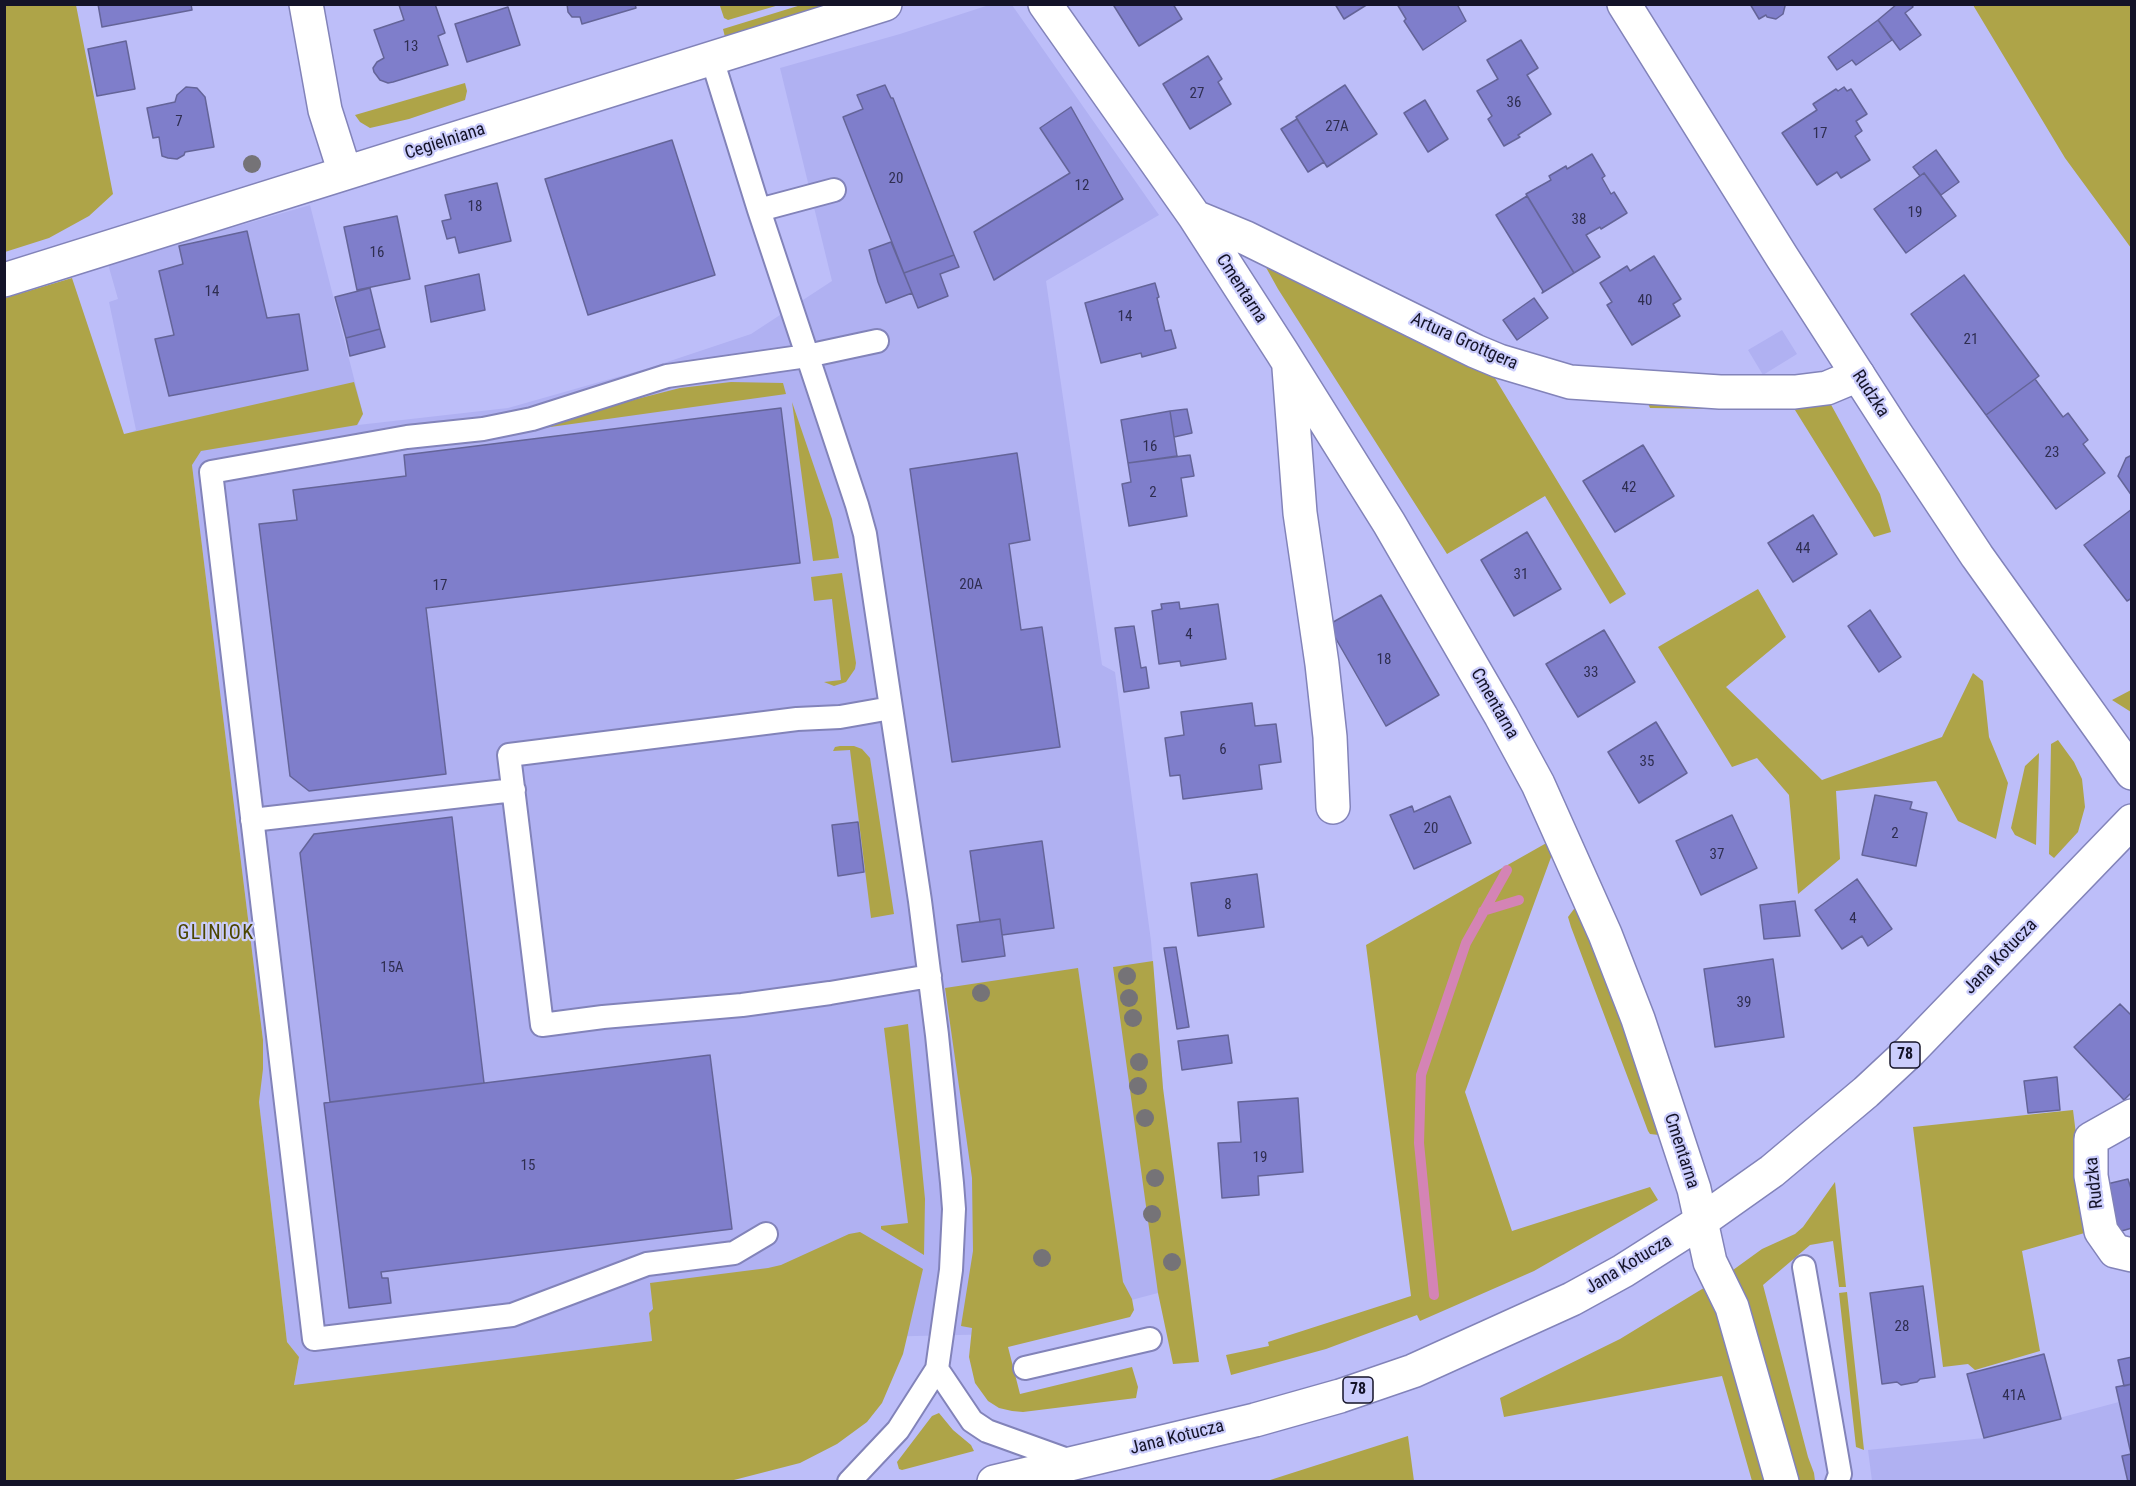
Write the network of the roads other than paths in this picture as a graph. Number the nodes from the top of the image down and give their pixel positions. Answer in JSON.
{"nodes":[{"id":1,"x":306,"y":4,"type":"edge"},
{"id":2,"x":885,"y":4,"type":"edge"},
{"id":3,"x":1045,"y":4,"type":"edge"},
{"id":4,"x":1624,"y":4,"type":"edge"},
{"id":5,"x":712,"y":59,"type":"junction"},
{"id":6,"x":345,"y":173,"type":"junction"},
{"id":7,"x":834,"y":190,"type":"dead end"},
{"id":8,"x":759,"y":210,"type":"junction"},
{"id":9,"x":1195,"y":217,"type":"junction"},
{"id":10,"x":4,"y":280,"type":"edge"},
{"id":11,"x":877,"y":341,"type":"dead end"},
{"id":12,"x":807,"y":356,"type":"junction"},
{"id":13,"x":1288,"y":363,"type":"junction"},
{"id":14,"x":1858,"y":375,"type":"junction"},
{"id":15,"x":891,"y":708,"type":"junction"},
{"id":16,"x":2132,"y":773,"type":"edge"},
{"id":17,"x":514,"y":790,"type":"junction"},
{"id":18,"x":1333,"y":807,"type":"dead end"},
{"id":19,"x":252,"y":820,"type":"junction"},
{"id":20,"x":2132,"y":821,"type":"edge"},
{"id":21,"x":930,"y":976,"type":"junction"},
{"id":22,"x":2132,"y":1116,"type":"edge"},
{"id":23,"x":1701,"y":1222,"type":"junction"},
{"id":24,"x":766,"y":1234,"type":"dead end"},
{"id":25,"x":2132,"y":1256,"type":"edge"},
{"id":26,"x":1804,"y":1267,"type":"dead end"},
{"id":27,"x":1150,"y":1339,"type":"dead end"},
{"id":28,"x":1025,"y":1368,"type":"dead end"},
{"id":29,"x":937,"y":1369,"type":"junction"},
{"id":30,"x":1076,"y":1462,"type":"junction"},
{"id":31,"x":997,"y":1481,"type":"edge"},
{"id":32,"x":849,"y":1482,"type":"edge"},
{"id":33,"x":1782,"y":1482,"type":"edge"},
{"id":34,"x":1837,"y":1482,"type":"edge"}],
"edges":[{"from":1,"to":6,"type":"street"},
{"from":2,"to":5,"type":"street","name":"Cegielniana"},
{"from":3,"to":9,"type":"street","name":"Cmentarna"},
{"from":4,"to":14,"type":"street","name":"Rudzka"},
{"from":5,"to":6,"type":"street","name":"Cegielniana"},
{"from":5,"to":8,"type":"lane"},
{"from":6,"to":10,"type":"street","name":"Cegielniana"},
{"from":7,"to":8,"type":"lane"},
{"from":8,"to":12,"type":"lane"},
{"from":9,"to":13,"type":"street","name":"Cmentarna"},
{"from":9,"to":14,"type":"street","name":"Artura Grottgera"},
{"from":11,"to":12,"type":"lane"},
{"from":12,"to":15,"type":"lane"},
{"from":12,"to":19,"type":"lane"},
{"from":13,"to":18,"type":"street"},
{"from":13,"to":23,"type":"street","name":"Cmentarna"},
{"from":14,"to":16,"type":"street","name":"Rudzka"},
{"from":15,"to":17,"type":"lane"},
{"from":15,"to":21,"type":"lane"},
{"from":17,"to":19,"type":"lane"},
{"from":17,"to":21,"type":"lane"},
{"from":19,"to":24,"type":"lane"},
{"from":20,"to":23,"type":"street","name":"Jana Kotucza","number":"78"},
{"from":21,"to":29,"type":"lane"},
{"from":22,"to":25,"type":"street","name":"Rudzka"},
{"from":23,"to":30,"type":"street","name":"Jana Kotucza","number":"78"},
{"from":23,"to":33,"type":"street","name":"Cmentarna"},
{"from":26,"to":34,"type":"lane"},
{"from":27,"to":28,"type":"lane"},
{"from":29,"to":30,"type":"lane"},
{"from":29,"to":32,"type":"lane"},
{"from":30,"to":31,"type":"street","name":"Jana Kotucza","number":"78"}]}
